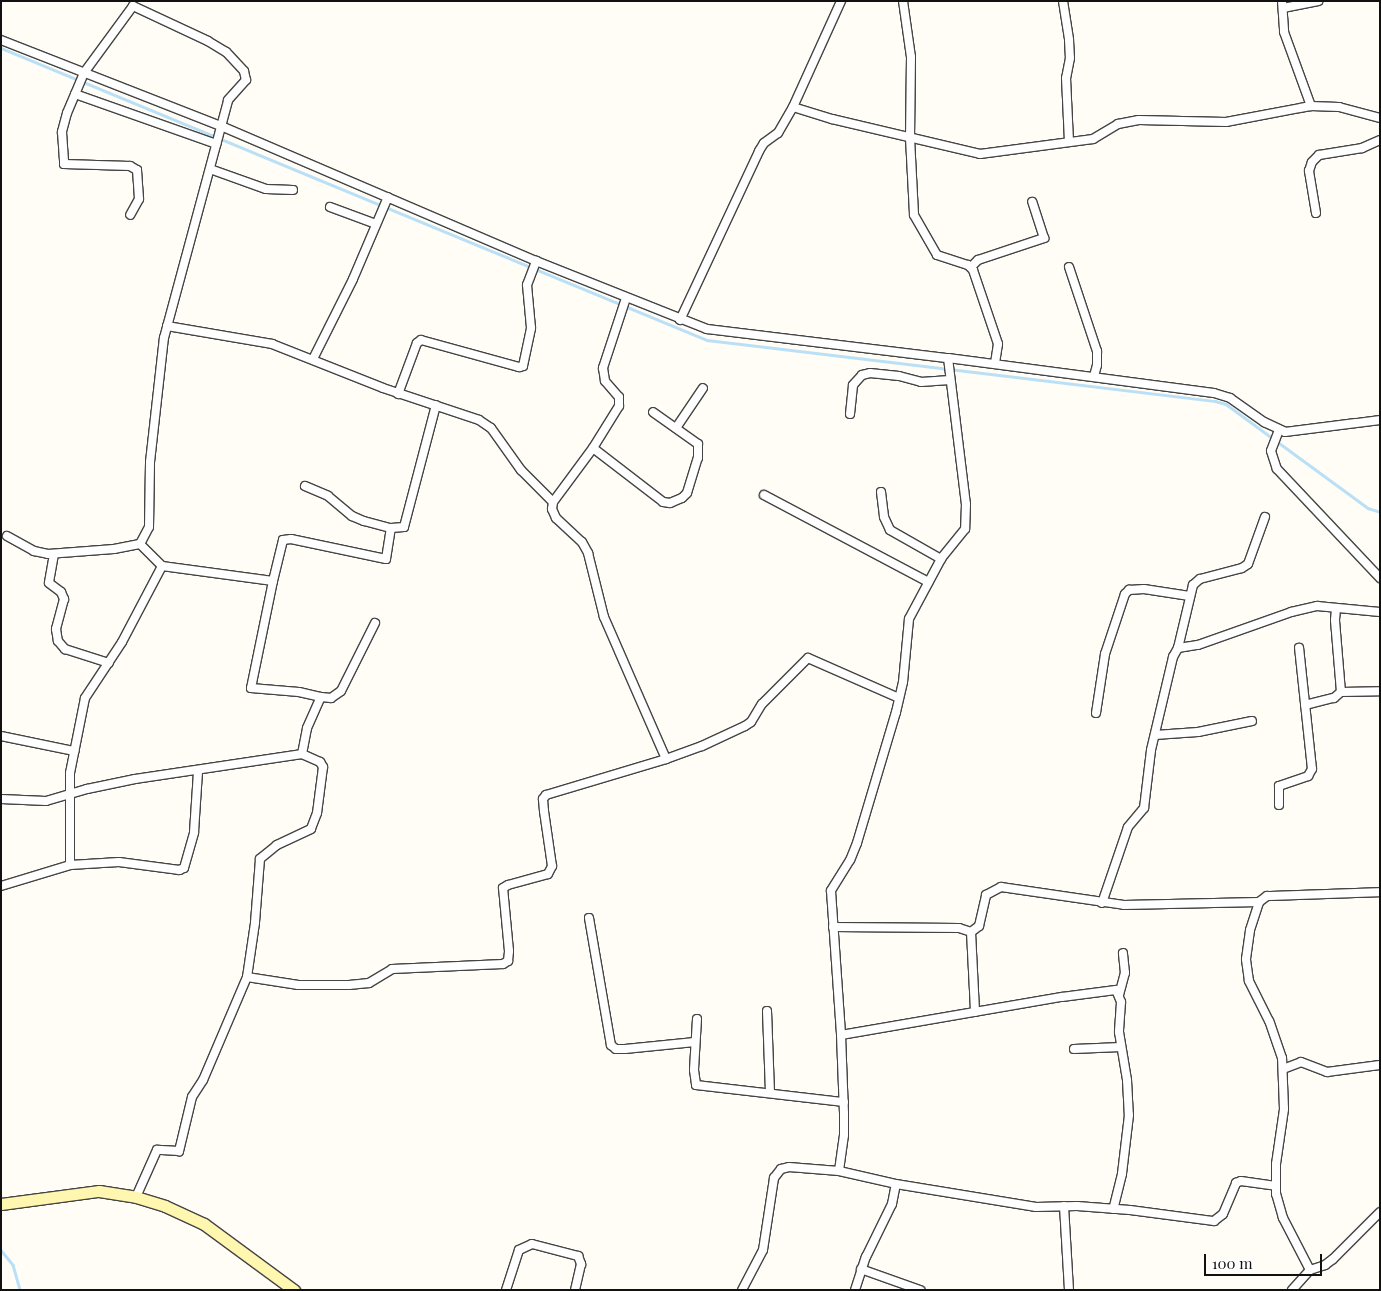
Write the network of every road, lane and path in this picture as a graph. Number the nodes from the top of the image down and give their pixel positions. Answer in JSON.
{"nodes":[{"id":1,"x":841,"y":1,"type":"edge"},
{"id":2,"x":903,"y":1,"type":"edge"},
{"id":3,"x":1063,"y":1,"type":"edge"},
{"id":4,"x":1318,"y":1,"type":"edge"},
{"id":5,"x":1282,"y":5,"type":"edge"},
{"id":6,"x":1,"y":40,"type":"edge"},
{"id":7,"x":84,"y":75,"type":"junction"},
{"id":8,"x":77,"y":91,"type":"junction"},
{"id":9,"x":1311,"y":106,"type":"junction"},
{"id":10,"x":793,"y":107,"type":"junction"},
{"id":11,"x":1380,"y":118,"type":"edge"},
{"id":12,"x":220,"y":129,"type":"junction"},
{"id":13,"x":910,"y":138,"type":"junction"},
{"id":14,"x":1380,"y":140,"type":"edge"},
{"id":15,"x":1069,"y":142,"type":"junction"},
{"id":16,"x":216,"y":143,"type":"junction"},
{"id":17,"x":210,"y":169,"type":"junction"},
{"id":18,"x":292,"y":190,"type":"dead end"},
{"id":19,"x":388,"y":197,"type":"junction"},
{"id":20,"x":1032,"y":202,"type":"dead end"},
{"id":21,"x":330,"y":207,"type":"dead end"},
{"id":22,"x":1316,"y":213,"type":"dead end"},
{"id":23,"x":130,"y":215,"type":"dead end"},
{"id":24,"x":376,"y":224,"type":"junction"},
{"id":25,"x":535,"y":263,"type":"junction"},
{"id":26,"x":971,"y":267,"type":"junction"},
{"id":27,"x":1069,"y":267,"type":"dead end"},
{"id":28,"x":626,"y":298,"type":"junction"},
{"id":29,"x":680,"y":320,"type":"junction"},
{"id":30,"x":167,"y":326,"type":"junction"},
{"id":31,"x":313,"y":359,"type":"junction"},
{"id":32,"x":948,"y":360,"type":"junction"},
{"id":33,"x":995,"y":364,"type":"junction"},
{"id":34,"x":1094,"y":376,"type":"junction"},
{"id":35,"x":950,"y":378,"type":"junction"},
{"id":36,"x":703,"y":388,"type":"dead end"},
{"id":37,"x":398,"y":394,"type":"junction"},
{"id":38,"x":436,"y":405,"type":"junction"},
{"id":39,"x":653,"y":412,"type":"dead end"},
{"id":40,"x":850,"y":414,"type":"dead end"},
{"id":41,"x":1380,"y":420,"type":"edge"},
{"id":42,"x":676,"y":428,"type":"junction"},
{"id":43,"x":1278,"y":433,"type":"junction"},
{"id":44,"x":593,"y":448,"type":"junction"},
{"id":45,"x":305,"y":486,"type":"dead end"},
{"id":46,"x":882,"y":492,"type":"dead end"},
{"id":47,"x":764,"y":495,"type":"dead end"},
{"id":48,"x":553,"y":502,"type":"junction"},
{"id":49,"x":1265,"y":518,"type":"dead end"},
{"id":50,"x":391,"y":528,"type":"junction"},
{"id":51,"x":8,"y":536,"type":"dead end"},
{"id":52,"x":140,"y":544,"type":"junction"},
{"id":53,"x":54,"y":554,"type":"junction"},
{"id":54,"x":941,"y":559,"type":"junction"},
{"id":55,"x":162,"y":566,"type":"junction"},
{"id":56,"x":1380,"y":578,"type":"edge"},
{"id":57,"x":273,"y":581,"type":"junction"},
{"id":58,"x":928,"y":582,"type":"junction"},
{"id":59,"x":1189,"y":596,"type":"junction"},
{"id":60,"x":1336,"y":608,"type":"junction"},
{"id":61,"x":1380,"y":612,"type":"edge"},
{"id":62,"x":375,"y":623,"type":"dead end"},
{"id":63,"x":1178,"y":648,"type":"junction"},
{"id":64,"x":1299,"y":648,"type":"dead end"},
{"id":65,"x":109,"y":663,"type":"junction"},
{"id":66,"x":1380,"y":691,"type":"edge"},
{"id":67,"x":1341,"y":692,"type":"junction"},
{"id":68,"x":321,"y":698,"type":"junction"},
{"id":69,"x":899,"y":698,"type":"junction"},
{"id":70,"x":1305,"y":705,"type":"junction"},
{"id":71,"x":1096,"y":713,"type":"dead end"},
{"id":72,"x":1252,"y":721,"type":"dead end"},
{"id":73,"x":1155,"y":735,"type":"junction"},
{"id":74,"x":1,"y":736,"type":"edge"},
{"id":75,"x":74,"y":751,"type":"junction"},
{"id":76,"x":302,"y":754,"type":"junction"},
{"id":77,"x":666,"y":759,"type":"junction"},
{"id":78,"x":198,"y":771,"type":"junction"},
{"id":79,"x":70,"y":794,"type":"junction"},
{"id":80,"x":1,"y":799,"type":"edge"},
{"id":81,"x":1279,"y":805,"type":"dead end"},
{"id":82,"x":70,"y":865,"type":"junction"},
{"id":83,"x":1,"y":886,"type":"edge"},
{"id":84,"x":1380,"y":892,"type":"edge"},
{"id":85,"x":1259,"y":902,"type":"junction"},
{"id":86,"x":1102,"y":903,"type":"junction"},
{"id":87,"x":589,"y":918,"type":"dead end"},
{"id":88,"x":833,"y":927,"type":"junction"},
{"id":89,"x":971,"y":932,"type":"junction"},
{"id":90,"x":1123,"y":953,"type":"dead end"},
{"id":91,"x":247,"y":978,"type":"junction"},
{"id":92,"x":1119,"y":995,"type":"junction"},
{"id":93,"x":767,"y":1011,"type":"dead end"},
{"id":94,"x":975,"y":1012,"type":"junction"},
{"id":95,"x":697,"y":1019,"type":"dead end"},
{"id":96,"x":841,"y":1035,"type":"junction"},
{"id":97,"x":695,"y":1042,"type":"junction"},
{"id":98,"x":1122,"y":1047,"type":"junction"},
{"id":99,"x":1074,"y":1049,"type":"dead end"},
{"id":100,"x":1380,"y":1065,"type":"edge"},
{"id":101,"x":1283,"y":1069,"type":"junction"},
{"id":102,"x":770,"y":1092,"type":"junction"},
{"id":103,"x":844,"y":1102,"type":"junction"},
{"id":104,"x":839,"y":1171,"type":"junction"},
{"id":105,"x":896,"y":1184,"type":"junction"},
{"id":106,"x":1276,"y":1186,"type":"junction"},
{"id":107,"x":136,"y":1197,"type":"junction"},
{"id":108,"x":1,"y":1204,"type":"edge"},
{"id":109,"x":1064,"y":1206,"type":"junction"},
{"id":110,"x":1113,"y":1209,"type":"junction"},
{"id":111,"x":1380,"y":1212,"type":"edge"},
{"id":112,"x":862,"y":1269,"type":"junction"},
{"id":113,"x":1310,"y":1270,"type":"junction"},
{"id":114,"x":289,"y":1288,"type":"edge"},
{"id":115,"x":506,"y":1290,"type":"edge"},
{"id":116,"x":575,"y":1290,"type":"edge"},
{"id":117,"x":742,"y":1290,"type":"edge"},
{"id":118,"x":855,"y":1290,"type":"edge"},
{"id":119,"x":920,"y":1290,"type":"edge"},
{"id":120,"x":1069,"y":1290,"type":"edge"},
{"id":121,"x":1292,"y":1290,"type":"edge"}],
"edges":[{"from":1,"to":10,"type":"street"},
{"from":2,"to":13,"type":"street"},
{"from":3,"to":15,"type":"street"},
{"from":4,"to":5,"type":"street"},
{"from":5,"to":9,"type":"street"},
{"from":6,"to":7,"type":"street"},
{"from":7,"to":8,"type":"street"},
{"from":7,"to":12,"type":"street"},
{"from":7,"to":12,"type":"street"},
{"from":8,"to":16,"type":"street"},
{"from":8,"to":23,"type":"street"},
{"from":9,"to":11,"type":"street"},
{"from":9,"to":15,"type":"street"},
{"from":10,"to":13,"type":"street"},
{"from":10,"to":29,"type":"street"},
{"from":12,"to":16,"type":"street"},
{"from":12,"to":19,"type":"street"},
{"from":13,"to":15,"type":"street"},
{"from":13,"to":26,"type":"street"},
{"from":14,"to":22,"type":"street"},
{"from":16,"to":17,"type":"street"},
{"from":17,"to":18,"type":"street"},
{"from":17,"to":30,"type":"street"},
{"from":19,"to":24,"type":"street"},
{"from":19,"to":25,"type":"street"},
{"from":20,"to":26,"type":"street"},
{"from":21,"to":24,"type":"street"},
{"from":24,"to":31,"type":"street"},
{"from":25,"to":28,"type":"street"},
{"from":25,"to":37,"type":"street"},
{"from":26,"to":33,"type":"street"},
{"from":27,"to":34,"type":"street"},
{"from":28,"to":29,"type":"street"},
{"from":28,"to":44,"type":"street"},
{"from":29,"to":32,"type":"street"},
{"from":30,"to":31,"type":"street"},
{"from":30,"to":52,"type":"street"},
{"from":31,"to":37,"type":"street"},
{"from":32,"to":33,"type":"street"},
{"from":32,"to":35,"type":"street"},
{"from":33,"to":34,"type":"street"},
{"from":34,"to":43,"type":"street"},
{"from":35,"to":40,"type":"street"},
{"from":35,"to":54,"type":"street"},
{"from":36,"to":42,"type":"street"},
{"from":37,"to":38,"type":"street"},
{"from":38,"to":48,"type":"street"},
{"from":38,"to":50,"type":"street"},
{"from":39,"to":42,"type":"street"},
{"from":41,"to":43,"type":"street"},
{"from":42,"to":44,"type":"street"},
{"from":43,"to":56,"type":"street"},
{"from":44,"to":48,"type":"street"},
{"from":45,"to":50,"type":"street"},
{"from":46,"to":54,"type":"street"},
{"from":47,"to":58,"type":"street"},
{"from":48,"to":77,"type":"street"},
{"from":49,"to":59,"type":"street"},
{"from":50,"to":57,"type":"street"},
{"from":51,"to":53,"type":"street"},
{"from":52,"to":53,"type":"street"},
{"from":52,"to":55,"type":"street"},
{"from":53,"to":65,"type":"street"},
{"from":54,"to":58,"type":"street"},
{"from":55,"to":57,"type":"street"},
{"from":55,"to":65,"type":"street"},
{"from":57,"to":68,"type":"street"},
{"from":58,"to":69,"type":"street"},
{"from":59,"to":63,"type":"street"},
{"from":59,"to":71,"type":"street"},
{"from":60,"to":61,"type":"street"},
{"from":60,"to":63,"type":"street"},
{"from":60,"to":67,"type":"street"},
{"from":62,"to":68,"type":"street"},
{"from":63,"to":73,"type":"street"},
{"from":64,"to":70,"type":"street"},
{"from":65,"to":75,"type":"street"},
{"from":66,"to":67,"type":"street"},
{"from":67,"to":70,"type":"street"},
{"from":68,"to":76,"type":"street"},
{"from":69,"to":77,"type":"street"},
{"from":69,"to":88,"type":"street"},
{"from":70,"to":81,"type":"street"},
{"from":72,"to":73,"type":"street"},
{"from":73,"to":86,"type":"street"},
{"from":74,"to":75,"type":"street"},
{"from":75,"to":79,"type":"street"},
{"from":76,"to":78,"type":"street"},
{"from":76,"to":91,"type":"street"},
{"from":77,"to":91,"type":"street"},
{"from":78,"to":79,"type":"street"},
{"from":78,"to":82,"type":"street"},
{"from":79,"to":80,"type":"street"},
{"from":79,"to":82,"type":"street"},
{"from":82,"to":83,"type":"street"},
{"from":84,"to":85,"type":"street"},
{"from":85,"to":86,"type":"street"},
{"from":85,"to":101,"type":"street"},
{"from":86,"to":89,"type":"street"},
{"from":87,"to":97,"type":"street"},
{"from":88,"to":89,"type":"street"},
{"from":88,"to":96,"type":"street"},
{"from":89,"to":94,"type":"street"},
{"from":90,"to":92,"type":"street"},
{"from":91,"to":107,"type":"street"},
{"from":92,"to":94,"type":"street"},
{"from":92,"to":98,"type":"street"},
{"from":93,"to":102,"type":"street"},
{"from":94,"to":96,"type":"street"},
{"from":95,"to":97,"type":"street"},
{"from":96,"to":103,"type":"street"},
{"from":97,"to":102,"type":"street"},
{"from":98,"to":99,"type":"street"},
{"from":98,"to":110,"type":"street"},
{"from":100,"to":101,"type":"street"},
{"from":101,"to":106,"type":"street"},
{"from":102,"to":103,"type":"street"},
{"from":103,"to":104,"type":"street"},
{"from":104,"to":105,"type":"street"},
{"from":104,"to":117,"type":"street"},
{"from":105,"to":109,"type":"street"},
{"from":105,"to":112,"type":"street"},
{"from":106,"to":110,"type":"street"},
{"from":106,"to":113,"type":"street"},
{"from":107,"to":108,"type":"street"},
{"from":107,"to":114,"type":"street"},
{"from":109,"to":110,"type":"street"},
{"from":109,"to":120,"type":"street"},
{"from":111,"to":113,"type":"street"},
{"from":112,"to":118,"type":"street"},
{"from":112,"to":119,"type":"street"},
{"from":113,"to":121,"type":"street"},
{"from":115,"to":116,"type":"street"}]}
